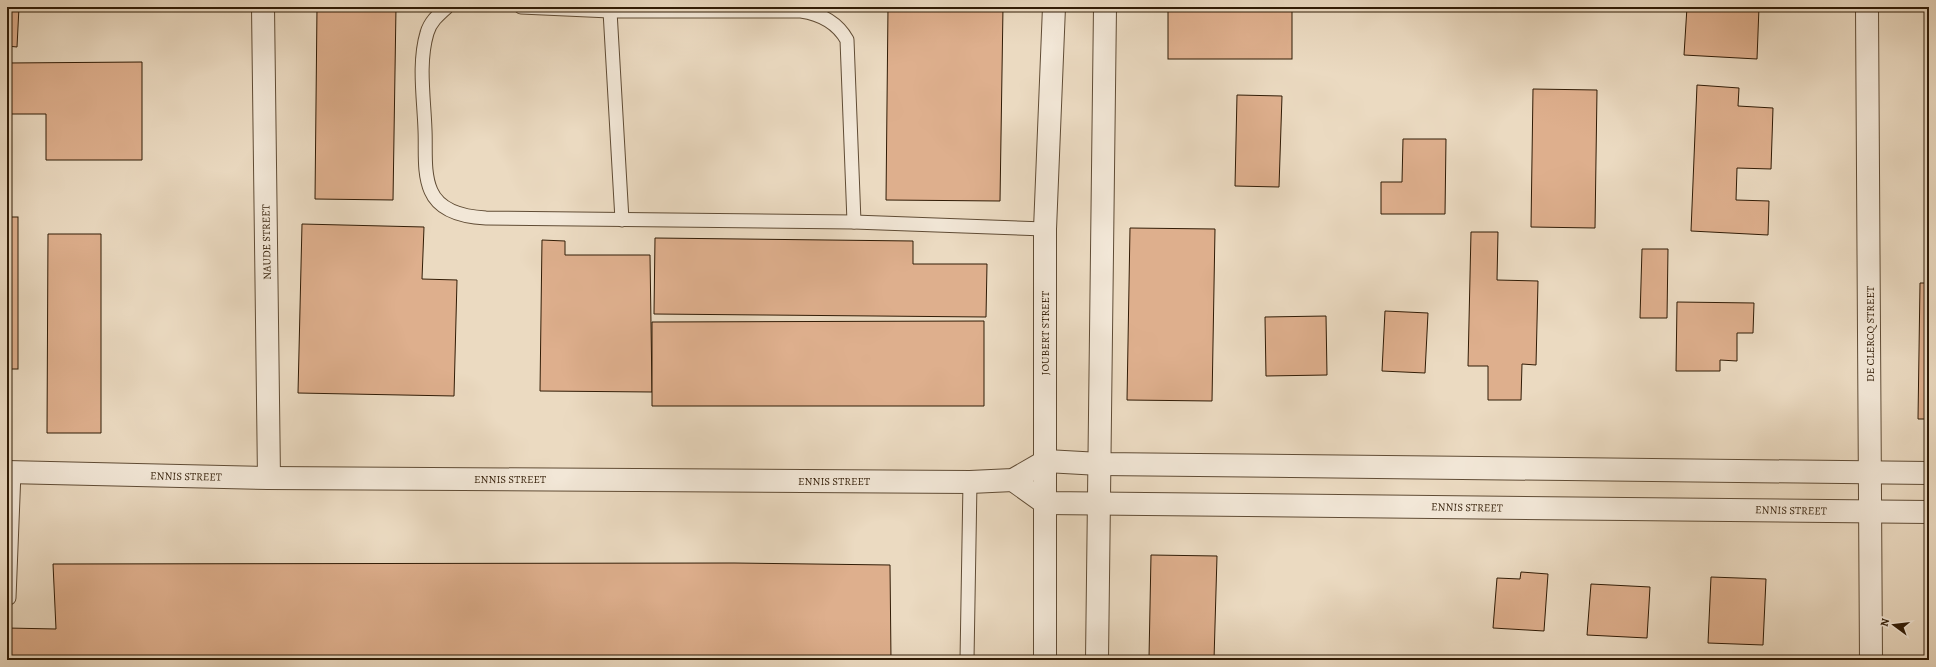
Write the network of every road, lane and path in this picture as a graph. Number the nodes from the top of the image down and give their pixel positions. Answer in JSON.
{"nodes":[{"id":1,"x":263,"y":7,"type":"edge"},
{"id":2,"x":447,"y":7,"type":"edge"},
{"id":3,"x":521,"y":7,"type":"edge"},
{"id":4,"x":1054,"y":7,"type":"edge"},
{"id":5,"x":1105,"y":7,"type":"edge"},
{"id":6,"x":1867,"y":7,"type":"edge"},
{"id":7,"x":610,"y":11,"type":"junction"},
{"id":8,"x":622,"y":220,"type":"junction"},
{"id":9,"x":854,"y":222,"type":"junction"},
{"id":10,"x":1045,"y":230,"type":"junction"},
{"id":11,"x":1046,"y":461,"type":"junction"},
{"id":12,"x":1100,"y":464,"type":"junction"},
{"id":13,"x":11,"y":472,"type":"edge"},
{"id":14,"x":1871,"y":473,"type":"junction"},
{"id":15,"x":1929,"y":473,"type":"edge"},
{"id":16,"x":269,"y":478,"type":"junction"},
{"id":17,"x":1013,"y":480,"type":"junction"},
{"id":18,"x":970,"y":482,"type":"junction"},
{"id":19,"x":1045,"y":503,"type":"junction"},
{"id":20,"x":1100,"y":503,"type":"junction"},
{"id":21,"x":1871,"y":511,"type":"junction"},
{"id":22,"x":1929,"y":512,"type":"edge"},
{"id":23,"x":9,"y":598,"type":"dead end"},
{"id":24,"x":967,"y":660,"type":"edge"},
{"id":25,"x":1045,"y":660,"type":"edge"},
{"id":26,"x":1097,"y":660,"type":"edge"},
{"id":27,"x":1871,"y":660,"type":"edge"}],
"edges":[{"from":1,"to":16,"type":"street","name":"NAUDE STREET"},
{"from":2,"to":8,"type":"lane"},
{"from":3,"to":7,"type":"lane"},
{"from":4,"to":10,"type":"street","name":"JOUBERT STREET"},
{"from":5,"to":12,"type":"street"},
{"from":6,"to":14,"type":"street","name":"DE CLERCQ STREET"},
{"from":7,"to":8,"type":"lane"},
{"from":7,"to":9,"type":"lane"},
{"from":8,"to":9,"type":"lane"},
{"from":9,"to":10,"type":"lane"},
{"from":10,"to":11,"type":"street","name":"JOUBERT STREET"},
{"from":11,"to":12,"type":"street"},
{"from":11,"to":17,"type":"street","name":"ENNIS STREET"},
{"from":11,"to":19,"type":"street","name":"JOUBERT STREET"},
{"from":12,"to":14,"type":"street"},
{"from":12,"to":20,"type":"street"},
{"from":13,"to":16,"type":"street","name":"ENNIS STREET"},
{"from":13,"to":23,"type":"lane"},
{"from":14,"to":15,"type":"street"},
{"from":14,"to":21,"type":"street","name":"DE CLERCQ STREET"},
{"from":16,"to":18,"type":"street","name":"ENNIS STREET"},
{"from":17,"to":18,"type":"street","name":"ENNIS STREET"},
{"from":17,"to":19,"type":"street"},
{"from":18,"to":24,"type":"lane"},
{"from":19,"to":20,"type":"street","name":"ENNIS STREET"},
{"from":19,"to":25,"type":"street","name":"JOUBERT STREET"},
{"from":20,"to":21,"type":"street","name":"ENNIS STREET"},
{"from":20,"to":26,"type":"street"},
{"from":21,"to":22,"type":"street","name":"ENNIS STREET"},
{"from":21,"to":27,"type":"street","name":"DE CLERCQ STREET"}]}
